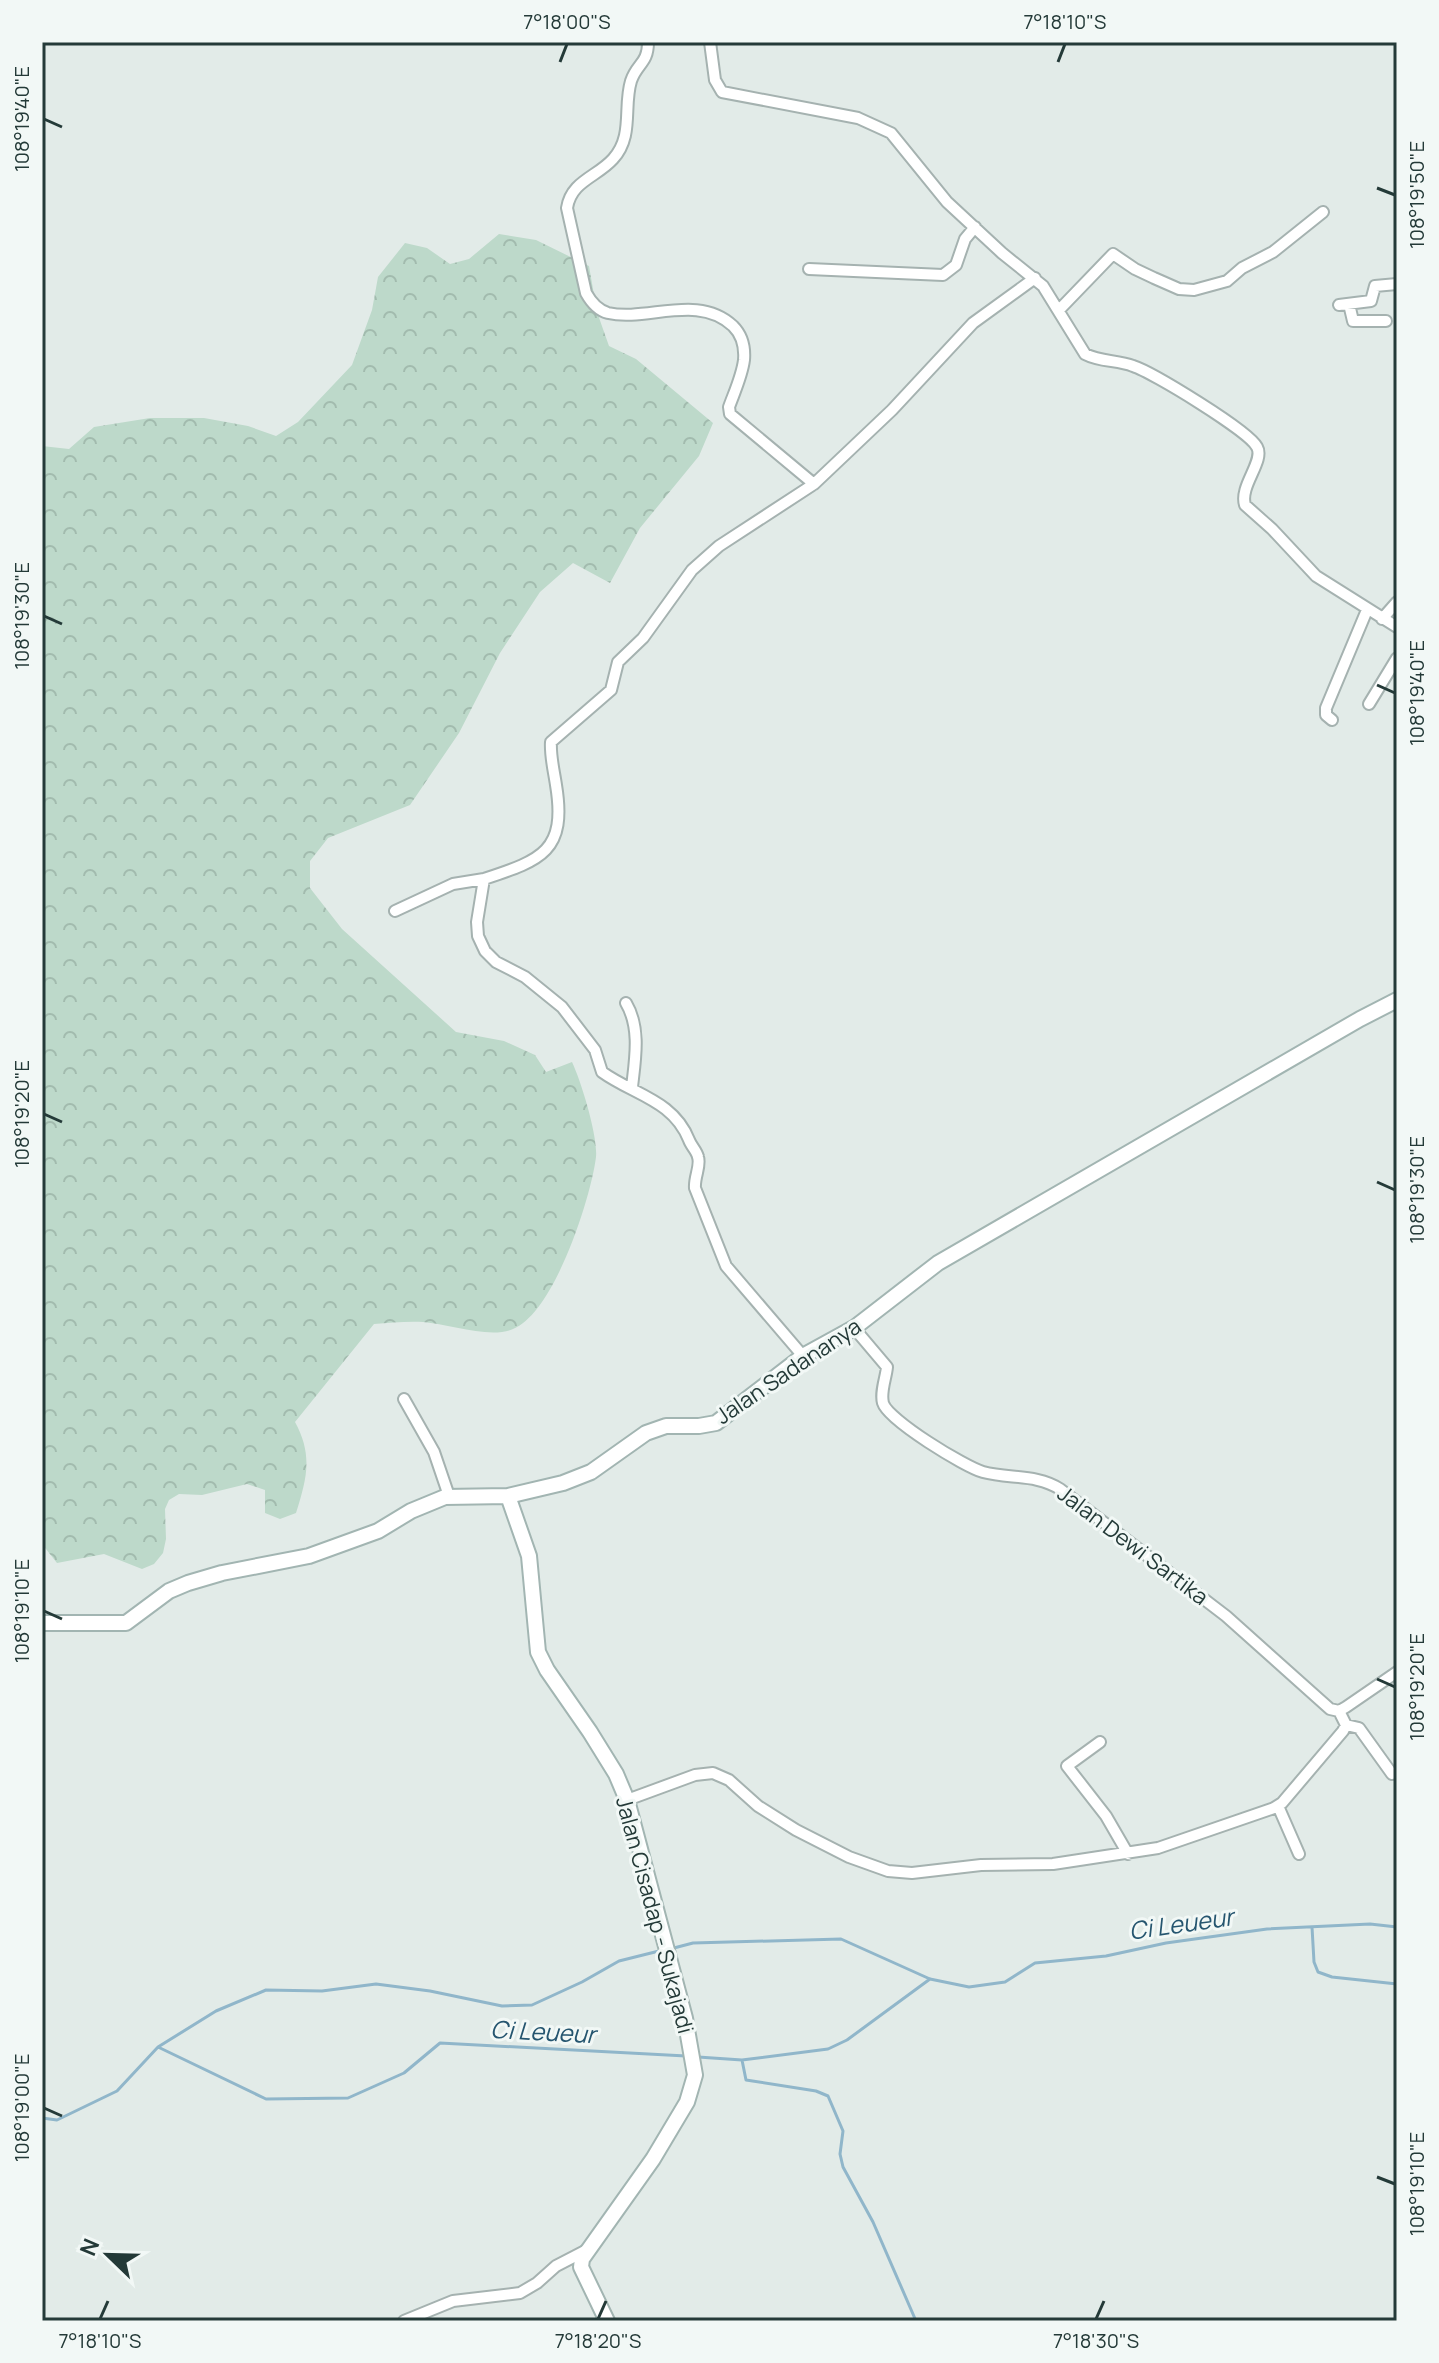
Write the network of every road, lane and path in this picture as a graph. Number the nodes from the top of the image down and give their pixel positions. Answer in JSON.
{"nodes":[{"id":1,"x":648,"y":42,"type":"edge"},
{"id":2,"x":710,"y":42,"type":"edge"},
{"id":3,"x":1323,"y":212,"type":"dead end"},
{"id":4,"x":975,"y":227,"type":"junction"},
{"id":5,"x":809,"y":269,"type":"dead end"},
{"id":6,"x":1035,"y":278,"type":"junction"},
{"id":7,"x":1397,"y":284,"type":"edge"},
{"id":8,"x":1059,"y":310,"type":"junction"},
{"id":9,"x":1386,"y":321,"type":"dead end"},
{"id":10,"x":814,"y":484,"type":"junction"},
{"id":11,"x":1397,"y":602,"type":"edge"},
{"id":12,"x":1367,"y":610,"type":"junction"},
{"id":13,"x":1382,"y":619,"type":"junction"},
{"id":14,"x":1397,"y":627,"type":"edge"},
{"id":15,"x":1397,"y":658,"type":"edge"},
{"id":16,"x":1369,"y":704,"type":"dead end"},
{"id":17,"x":1332,"y":720,"type":"dead end"},
{"id":18,"x":484,"y":879,"type":"junction"},
{"id":19,"x":395,"y":911,"type":"dead end"},
{"id":20,"x":1397,"y":1000,"type":"edge"},
{"id":21,"x":626,"y":1003,"type":"dead end"},
{"id":22,"x":632,"y":1087,"type":"junction"},
{"id":23,"x":854,"y":1328,"type":"junction"},
{"id":24,"x":803,"y":1356,"type":"junction"},
{"id":25,"x":404,"y":1399,"type":"dead end"},
{"id":26,"x":449,"y":1496,"type":"junction"},
{"id":27,"x":508,"y":1496,"type":"junction"},
{"id":28,"x":42,"y":1623,"type":"edge"},
{"id":29,"x":1397,"y":1672,"type":"edge"},
{"id":30,"x":1339,"y":1711,"type":"junction"},
{"id":31,"x":1346,"y":1725,"type":"junction"},
{"id":32,"x":1100,"y":1742,"type":"dead end"},
{"id":33,"x":1392,"y":1774,"type":"dead end"},
{"id":34,"x":627,"y":1800,"type":"junction"},
{"id":35,"x":1278,"y":1806,"type":"junction"},
{"id":36,"x":1128,"y":1854,"type":"junction"},
{"id":37,"x":1299,"y":1854,"type":"dead end"},
{"id":38,"x":585,"y":2251,"type":"junction"},
{"id":39,"x":404,"y":2321,"type":"edge"},
{"id":40,"x":607,"y":2321,"type":"edge"}],
"edges":[{"from":1,"to":10,"type":"street"},
{"from":2,"to":4,"type":"street"},
{"from":3,"to":8,"type":"street"},
{"from":4,"to":5,"type":"street"},
{"from":4,"to":6,"type":"street"},
{"from":6,"to":8,"type":"street"},
{"from":6,"to":10,"type":"street"},
{"from":7,"to":9,"type":"street"},
{"from":8,"to":12,"type":"street"},
{"from":10,"to":18,"type":"street"},
{"from":11,"to":13,"type":"street"},
{"from":12,"to":13,"type":"street"},
{"from":12,"to":17,"type":"street"},
{"from":13,"to":14,"type":"street"},
{"from":15,"to":16,"type":"street"},
{"from":18,"to":19,"type":"street"},
{"from":18,"to":22,"type":"street"},
{"from":20,"to":23,"type":"street","name":"Jalan Sadananya"},
{"from":21,"to":22,"type":"street"},
{"from":22,"to":24,"type":"street"},
{"from":23,"to":24,"type":"street","name":"Jalan Sadananya"},
{"from":23,"to":30,"type":"street","name":"Jalan Dewi Sartika"},
{"from":24,"to":27,"type":"street","name":"Jalan Sadananya"},
{"from":25,"to":26,"type":"street"},
{"from":26,"to":27,"type":"street","name":"Jalan Sadananya"},
{"from":26,"to":28,"type":"street","name":"Jalan Sadananya"},
{"from":27,"to":34,"type":"street","name":"Jalan Cisadap - Sukajadi"},
{"from":29,"to":30,"type":"street"},
{"from":30,"to":31,"type":"street"},
{"from":31,"to":33,"type":"street"},
{"from":31,"to":35,"type":"street"},
{"from":32,"to":36,"type":"street"},
{"from":34,"to":36,"type":"street"},
{"from":34,"to":38,"type":"street","name":"Jalan Cisadap - Sukajadi"},
{"from":35,"to":36,"type":"street"},
{"from":35,"to":37,"type":"street"},
{"from":38,"to":39,"type":"street"},
{"from":38,"to":40,"type":"street"}]}
